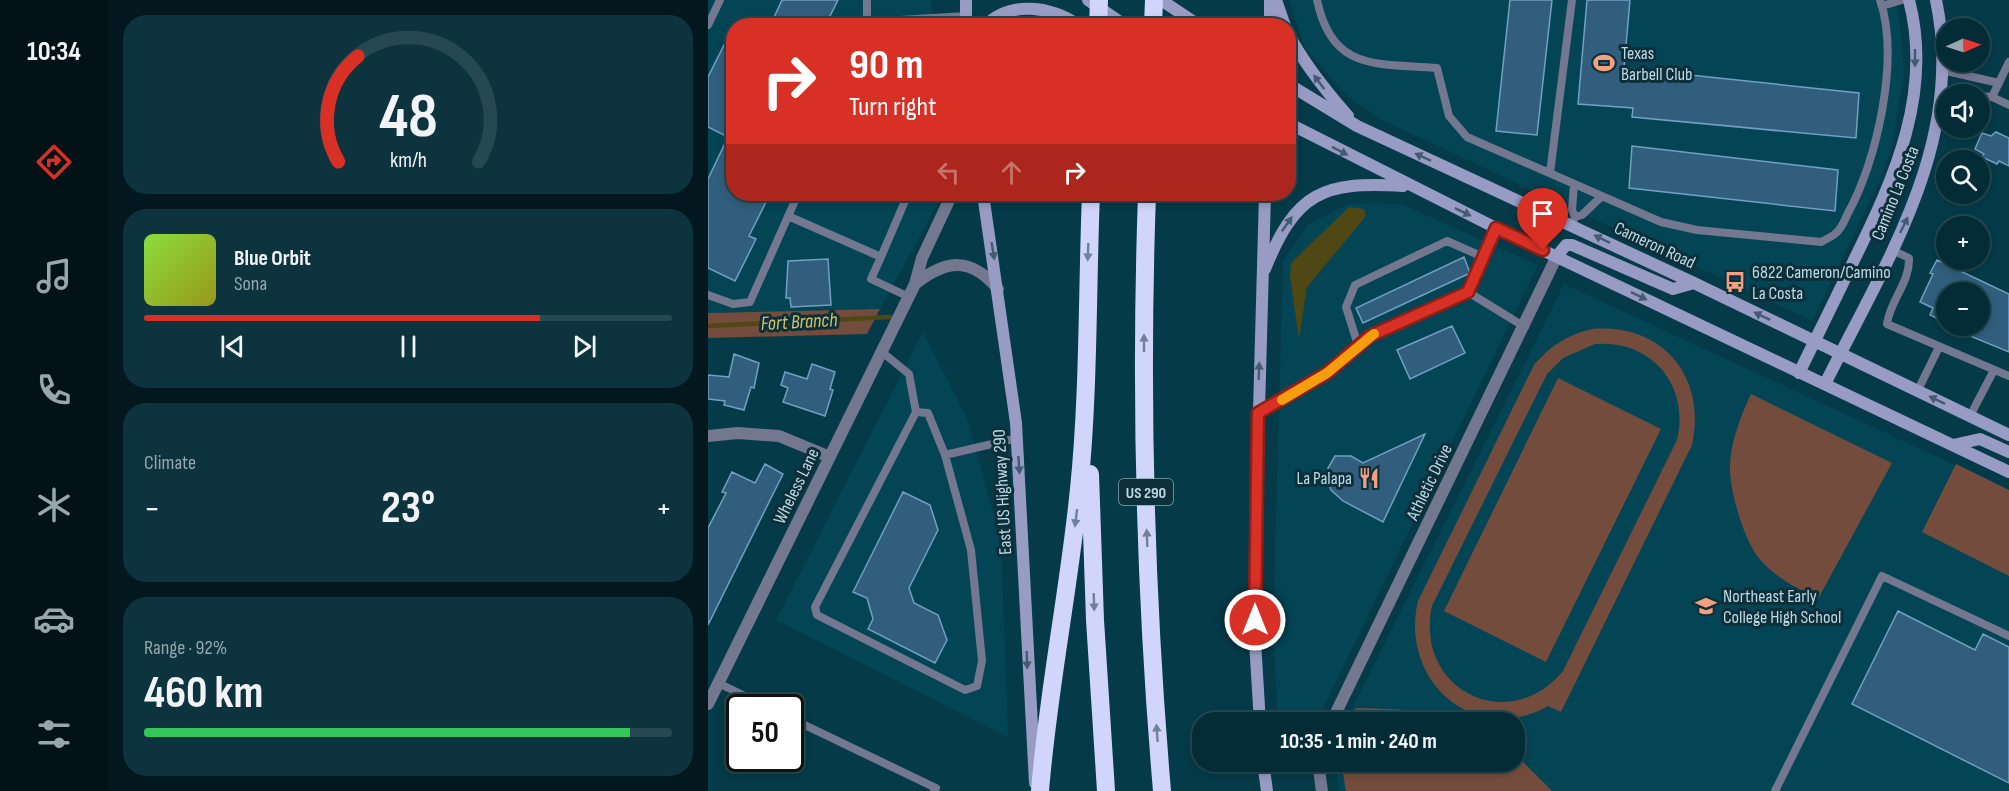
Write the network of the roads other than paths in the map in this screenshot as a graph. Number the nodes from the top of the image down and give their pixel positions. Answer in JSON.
{"nodes":[{"id":1,"x":720,"y":0,"type":"edge"},
{"id":2,"x":867,"y":0,"type":"edge"},
{"id":3,"x":966,"y":0,"type":"edge"},
{"id":4,"x":1089,"y":0,"type":"edge"},
{"id":5,"x":1099,"y":0,"type":"edge"},
{"id":6,"x":1154,"y":0,"type":"edge"},
{"id":7,"x":1161,"y":0,"type":"edge"},
{"id":8,"x":1270,"y":0,"type":"edge"},
{"id":9,"x":1276,"y":0,"type":"edge"},
{"id":10,"x":1317,"y":0,"type":"edge"},
{"id":11,"x":1572,"y":0,"type":"edge"},
{"id":12,"x":1902,"y":0,"type":"edge"},
{"id":13,"x":1909,"y":0,"type":"edge"},
{"id":14,"x":1936,"y":0,"type":"edge"},
{"id":15,"x":1881,"y":3,"type":"edge"},
{"id":16,"x":868,"y":18,"type":"edge"},
{"id":17,"x":966,"y":18,"type":"edge"},
{"id":18,"x":996,"y":18,"type":"edge"},
{"id":19,"x":1067,"y":18,"type":"edge"},
{"id":20,"x":1098,"y":18,"type":"edge"},
{"id":21,"x":1115,"y":18,"type":"edge"},
{"id":22,"x":1153,"y":18,"type":"edge"},
{"id":23,"x":1188,"y":18,"type":"edge"},
{"id":24,"x":1270,"y":18,"type":"edge"},
{"id":25,"x":1282,"y":18,"type":"edge"},
{"id":26,"x":1938,"y":18,"type":"edge"},
{"id":27,"x":708,"y":25,"type":"edge"},
{"id":28,"x":1296,"y":48,"type":"edge"},
{"id":29,"x":2009,"y":62,"type":"edge"},
{"id":30,"x":1954,"y":72,"type":"edge"},
{"id":31,"x":1999,"y":83,"type":"junction"},
{"id":32,"x":1296,"y":89,"type":"edge"},
{"id":33,"x":1992,"y":97,"type":"joint"},
{"id":34,"x":2009,"y":105,"type":"edge"},
{"id":35,"x":1357,"y":126,"type":"junction"},
{"id":36,"x":1296,"y":127,"type":"edge"},
{"id":37,"x":1936,"y":132,"type":"edge"},
{"id":38,"x":1550,"y":173,"type":"junction"},
{"id":39,"x":1574,"y":184,"type":"junction"},
{"id":40,"x":1411,"y":186,"type":"junction"},
{"id":41,"x":1602,"y":196,"type":"junction"},
{"id":42,"x":795,"y":201,"type":"edge"},
{"id":43,"x":906,"y":201,"type":"edge"},
{"id":44,"x":949,"y":201,"type":"edge"},
{"id":45,"x":984,"y":201,"type":"edge"},
{"id":46,"x":1091,"y":201,"type":"edge"},
{"id":47,"x":1148,"y":201,"type":"edge"},
{"id":48,"x":1262,"y":201,"type":"edge"},
{"id":49,"x":1265,"y":201,"type":"edge"},
{"id":50,"x":1265,"y":209,"type":"junction"},
{"id":51,"x":788,"y":216,"type":"junction"},
{"id":52,"x":1573,"y":221,"type":"junction"},
{"id":53,"x":1496,"y":228,"type":"junction"},
{"id":54,"x":1892,"y":250,"type":"junction"},
{"id":55,"x":1557,"y":256,"type":"junction"},
{"id":56,"x":881,"y":257,"type":"junction"},
{"id":57,"x":1483,"y":257,"type":"junction"},
{"id":58,"x":1262,"y":277,"type":"junction"},
{"id":59,"x":1694,"y":283,"type":"junction"},
{"id":60,"x":915,"y":284,"type":"junction"},
{"id":61,"x":998,"y":289,"type":"junction"},
{"id":62,"x":1468,"y":292,"type":"junction"},
{"id":63,"x":708,"y":295,"type":"edge"},
{"id":64,"x":909,"y":297,"type":"junction"},
{"id":65,"x":1525,"y":327,"type":"junction"},
{"id":66,"x":1815,"y":341,"type":"junction"},
{"id":67,"x":1358,"y":345,"type":"junction"},
{"id":68,"x":1939,"y":347,"type":"junction"},
{"id":69,"x":882,"y":352,"type":"junction"},
{"id":70,"x":1840,"y":353,"type":"junction"},
{"id":71,"x":1994,"y":370,"type":"junction"},
{"id":72,"x":1799,"y":373,"type":"junction"},
{"id":73,"x":2009,"y":376,"type":"edge"},
{"id":74,"x":1825,"y":384,"type":"junction"},
{"id":75,"x":1918,"y":390,"type":"junction"},
{"id":76,"x":916,"y":412,"type":"junction"},
{"id":77,"x":1258,"y":413,"type":"junction"},
{"id":78,"x":1970,"y":416,"type":"junction"},
{"id":79,"x":1086,"y":418,"type":"junction"},
{"id":80,"x":2009,"y":435,"type":"edge"},
{"id":81,"x":708,"y":436,"type":"edge"},
{"id":82,"x":1018,"y":438,"type":"junction"},
{"id":83,"x":1953,"y":445,"type":"junction"},
{"id":84,"x":2009,"y":452,"type":"edge"},
{"id":85,"x":945,"y":455,"type":"junction"},
{"id":86,"x":830,"y":457,"type":"junction"},
{"id":87,"x":2009,"y":472,"type":"edge"},
{"id":88,"x":2009,"y":636,"type":"edge"},
{"id":89,"x":718,"y":683,"type":"junction"},
{"id":90,"x":741,"y":694,"type":"edge"},
{"id":91,"x":708,"y":704,"type":"edge"},
{"id":92,"x":1259,"y":712,"type":"edge"},
{"id":93,"x":1336,"y":712,"type":"edge"},
{"id":94,"x":804,"y":725,"type":"edge"},
{"id":95,"x":1264,"y":772,"type":"edge"},
{"id":96,"x":1319,"y":772,"type":"edge"},
{"id":97,"x":934,"y":791,"type":"edge"},
{"id":98,"x":1038,"y":791,"type":"edge"},
{"id":99,"x":1106,"y":791,"type":"edge"},
{"id":100,"x":1162,"y":791,"type":"edge"},
{"id":101,"x":1267,"y":791,"type":"edge"},
{"id":102,"x":1322,"y":791,"type":"edge"},
{"id":103,"x":1775,"y":791,"type":"edge"}],
"edges":[{"from":1,"to":27,"type":"lane"},
{"from":2,"to":16,"type":"lane"},
{"from":3,"to":17,"type":"main road"},
{"from":4,"to":21,"type":"main road"},
{"from":5,"to":20,"type":"highway","bridge":true},
{"from":6,"to":22,"type":"highway"},
{"from":7,"to":23,"type":"main road"},
{"from":8,"to":24,"type":"main road"},
{"from":9,"to":25,"type":"main road"},
{"from":10,"to":38,"type":"lane"},
{"from":11,"to":38,"type":"lane"},
{"from":12,"to":15,"type":"lane"},
{"from":13,"to":66,"type":"main road","name":"Camino La Costa","one_way":true},
{"from":14,"to":26,"type":"main road","name":"Camino La Costa"},
{"from":15,"to":41,"type":"lane"},
{"from":18,"to":19,"type":"main road"},
{"from":35,"to":28,"type":"main road","one_way":true},
{"from":29,"to":31,"type":"lane"},
{"from":30,"to":31,"type":"lane"},
{"from":31,"to":33,"type":"lane"},
{"from":32,"to":35,"type":"main road","name":"Cameron Road"},
{"from":33,"to":34,"type":"lane"},
{"from":52,"to":35,"type":"main road","name":"Cameron Road","one_way":true},
{"from":36,"to":40,"type":"main road","one_way":true},
{"from":54,"to":37,"type":"main road","name":"Camino La Costa","one_way":true},
{"from":38,"to":39,"type":"lane"},
{"from":39,"to":41,"type":"lane"},
{"from":39,"to":52,"type":"lane"},
{"from":40,"to":53,"type":"main road","one_way":true},
{"from":58,"to":40,"type":"main road","one_way":true},
{"from":41,"to":52,"type":"lane"},
{"from":42,"to":51,"type":"lane"},
{"from":43,"to":56,"type":"lane"},
{"from":44,"to":60,"type":"street","name":"Wheless Lane"},
{"from":45,"to":61,"type":"main road","name":"East US Highway 290","one_way":true},
{"from":46,"to":79,"type":"highway","one_way":true},
{"from":100,"to":47,"type":"highway","number":"US 290","one_way":true},
{"from":48,"to":50,"type":"main road"},
{"from":49,"to":50,"type":"main road"},
{"from":50,"to":58,"type":"main road"},
{"from":51,"to":56,"type":"lane"},
{"from":51,"to":63,"type":"lane"},
{"from":59,"to":52,"type":"main road","name":"Cameron Road","one_way":true},
{"from":53,"to":55,"type":"main road"},
{"from":53,"to":57,"type":"lane"},
{"from":54,"to":68,"type":"lane"},
{"from":54,"to":70,"type":"main road","name":"Camino La Costa"},
{"from":55,"to":59,"type":"main road"},
{"from":55,"to":65,"type":"street","name":"Athletic Drive"},
{"from":55,"to":72,"type":"main road","one_way":true},
{"from":56,"to":64,"type":"lane"},
{"from":57,"to":62,"type":"lane"},
{"from":57,"to":67,"type":"lane"},
{"from":77,"to":58,"type":"main road","one_way":true},
{"from":66,"to":59,"type":"main road","name":"Cameron Road","one_way":true},
{"from":60,"to":61,"type":"street"},
{"from":60,"to":64,"type":"street","name":"Wheless Lane"},
{"from":61,"to":82,"type":"main road","name":"East US Highway 290"},
{"from":62,"to":65,"type":"lane"},
{"from":62,"to":67,"type":"lane"},
{"from":64,"to":69,"type":"street","name":"Wheless Lane"},
{"from":65,"to":93,"type":"street","name":"Athletic Drive"},
{"from":66,"to":70,"type":"main road","name":"Cameron Road"},
{"from":66,"to":72,"type":"main road","name":"Camino La Costa"},
{"from":67,"to":77,"type":"lane"},
{"from":68,"to":71,"type":"lane"},
{"from":68,"to":75,"type":"lane"},
{"from":69,"to":76,"type":"lane"},
{"from":69,"to":86,"type":"street","name":"Wheless Lane"},
{"from":70,"to":74,"type":"main road","name":"Camino La Costa"},
{"from":70,"to":75,"type":"main road","name":"Cameron Road"},
{"from":71,"to":73,"type":"lane"},
{"from":71,"to":78,"type":"lane"},
{"from":72,"to":74,"type":"main road"},
{"from":74,"to":83,"type":"main road"},
{"from":78,"to":75,"type":"main road","name":"Cameron Road","one_way":true},
{"from":76,"to":85,"type":"lane"},
{"from":76,"to":85,"type":"lane"},
{"from":77,"to":92,"type":"main road"},
{"from":78,"to":80,"type":"main road","name":"Cameron Road"},
{"from":79,"to":98,"type":"highway","one_way":true},
{"from":79,"to":99,"type":"highway","one_way":true},
{"from":81,"to":86,"type":"street"},
{"from":82,"to":85,"type":"lane"},
{"from":82,"to":98,"type":"main road","name":"East US Highway 290","one_way":true},
{"from":83,"to":84,"type":"main road"},
{"from":83,"to":87,"type":"main road"},
{"from":86,"to":89,"type":"street","name":"Wheless Lane"},
{"from":88,"to":103,"type":"lane"},
{"from":89,"to":90,"type":"lane"},
{"from":89,"to":91,"type":"street","name":"Wheless Lane"},
{"from":94,"to":97,"type":"lane"},
{"from":95,"to":101,"type":"main road"},
{"from":96,"to":102,"type":"street"}]}
